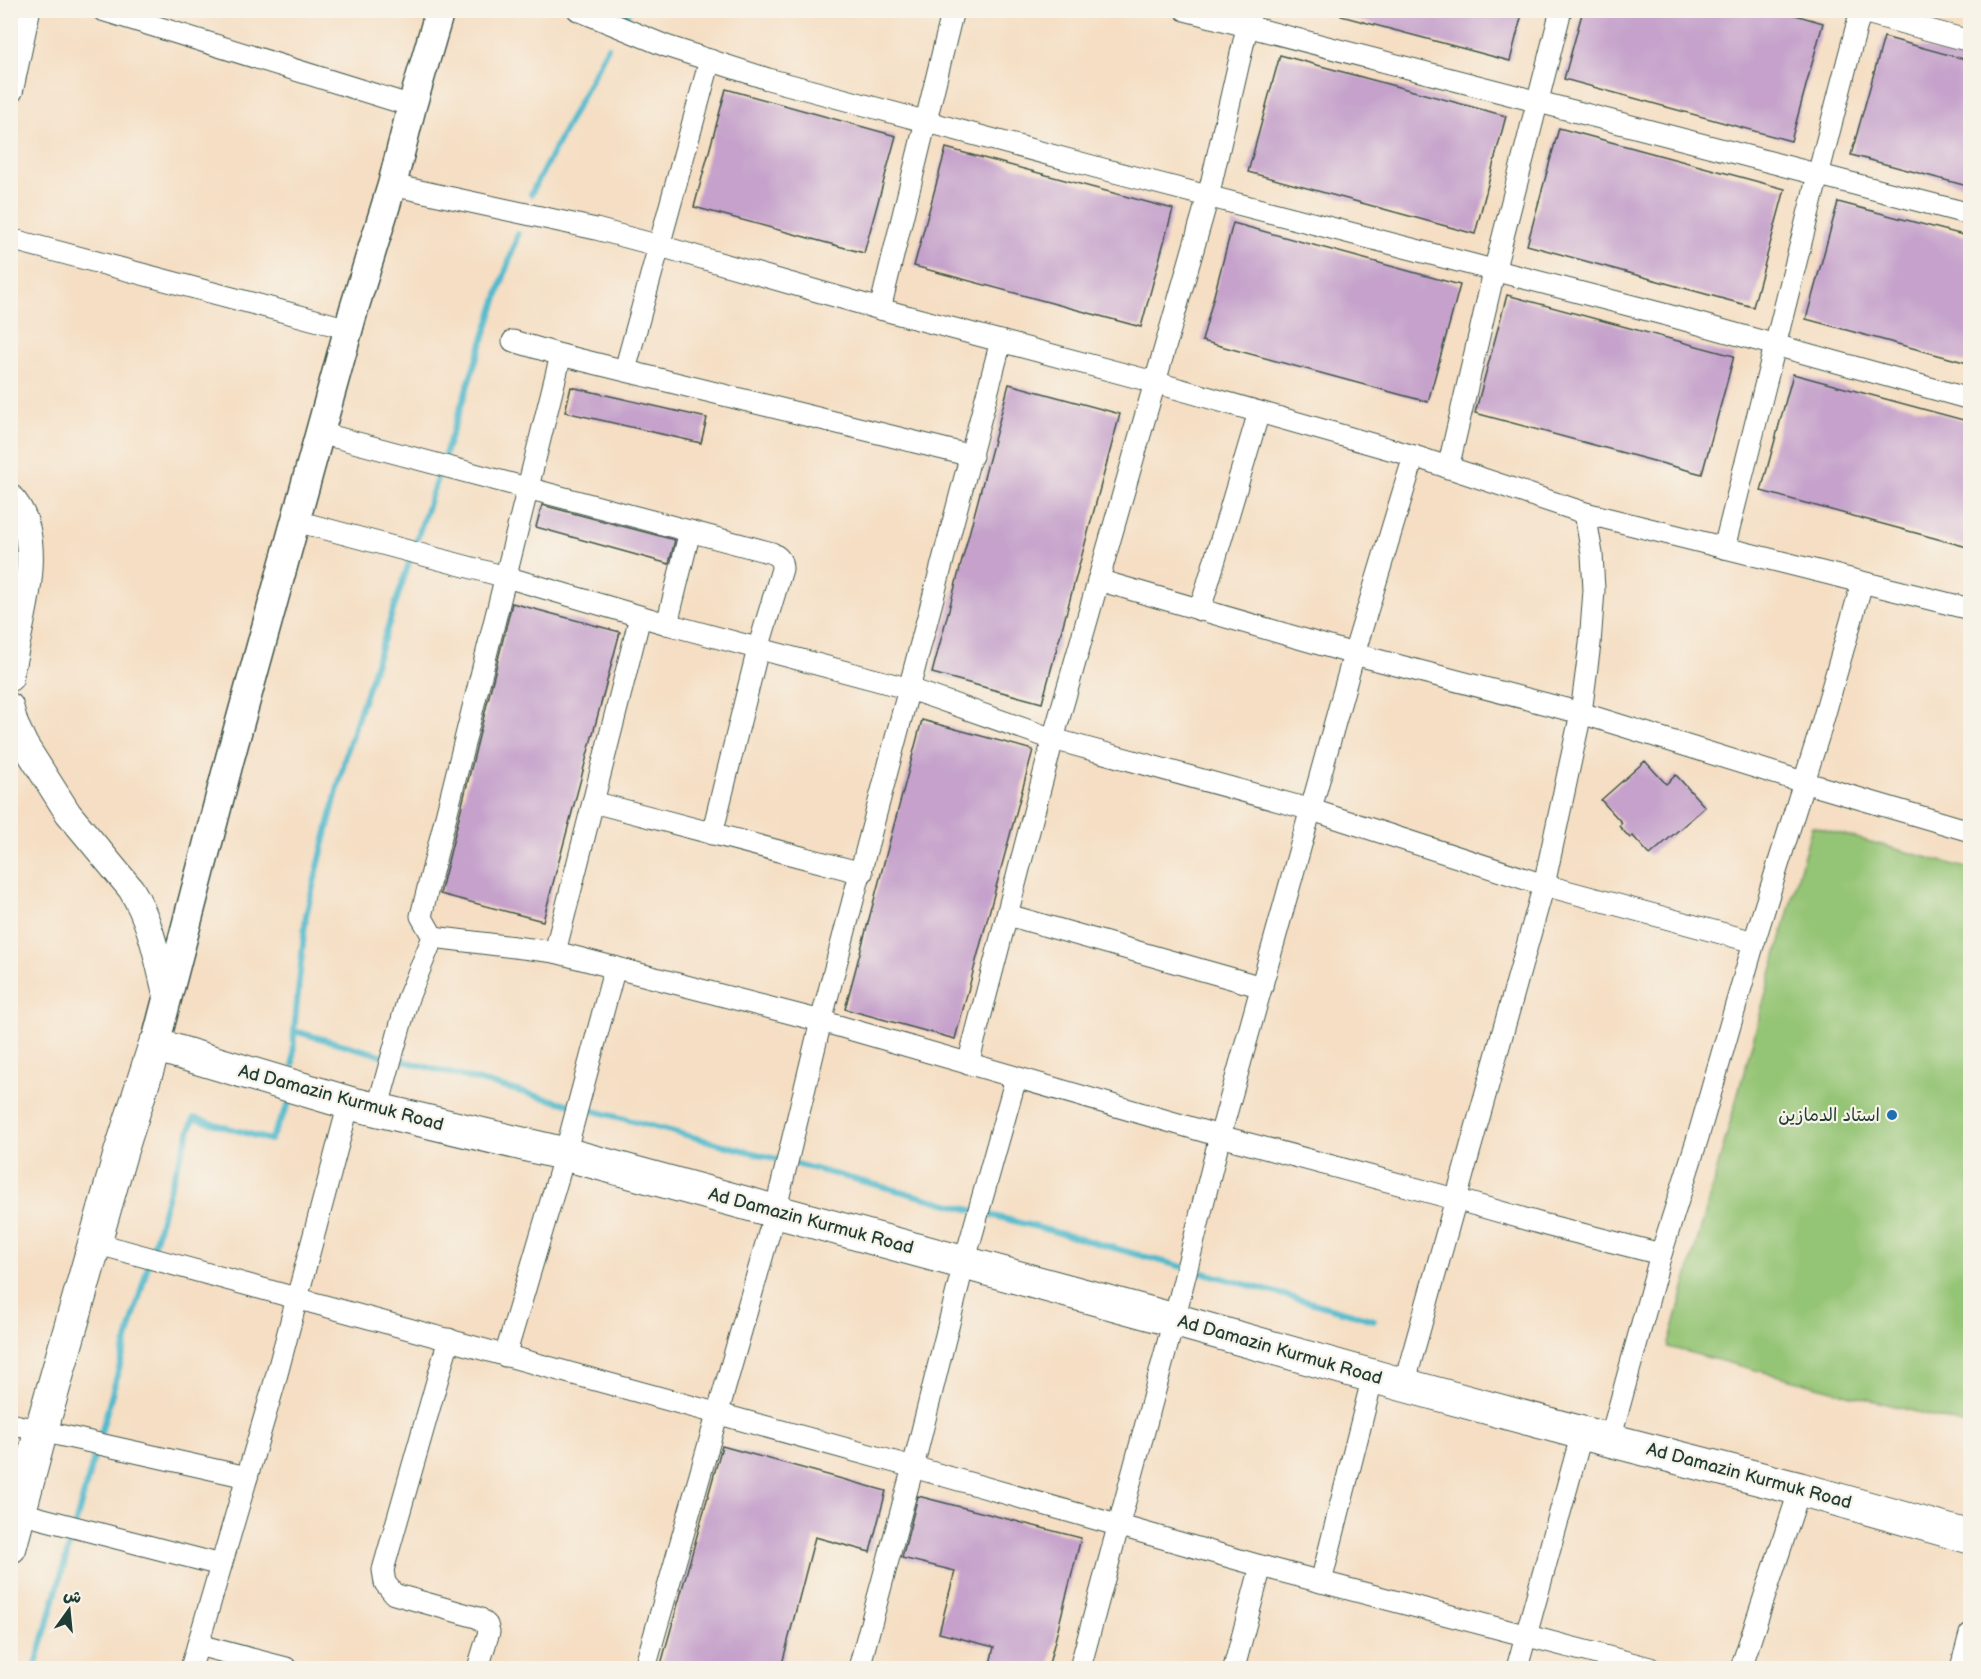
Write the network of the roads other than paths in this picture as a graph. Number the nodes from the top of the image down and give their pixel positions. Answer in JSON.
{"nodes":[{"id":1,"x":27,"y":10,"type":"edge"},
{"id":2,"x":102,"y":10,"type":"edge"},
{"id":3,"x":440,"y":10,"type":"edge"},
{"id":4,"x":578,"y":10,"type":"edge"},
{"id":5,"x":953,"y":10,"type":"edge"},
{"id":6,"x":1185,"y":10,"type":"edge"},
{"id":7,"x":1561,"y":10,"type":"edge"},
{"id":8,"x":1859,"y":11,"type":"edge"},
{"id":9,"x":1248,"y":19,"type":"edge"},
{"id":10,"x":1971,"y":41,"type":"edge"},
{"id":11,"x":710,"y":60,"type":"junction"},
{"id":12,"x":10,"y":90,"type":"edge"},
{"id":13,"x":1538,"y":102,"type":"junction"},
{"id":14,"x":412,"y":106,"type":"junction"},
{"id":15,"x":925,"y":120,"type":"junction"},
{"id":16,"x":1817,"y":174,"type":"junction"},
{"id":17,"x":392,"y":185,"type":"junction"},
{"id":18,"x":1208,"y":196,"type":"junction"},
{"id":19,"x":1971,"y":214,"type":"edge"},
{"id":20,"x":10,"y":239,"type":"edge"},
{"id":21,"x":660,"y":246,"type":"junction"},
{"id":22,"x":1494,"y":272,"type":"junction"},
{"id":23,"x":880,"y":309,"type":"junction"},
{"id":24,"x":349,"y":329,"type":"junction"},
{"id":25,"x":513,"y":341,"type":"dead end"},
{"id":26,"x":1001,"y":341,"type":"junction"},
{"id":27,"x":1776,"y":345,"type":"junction"},
{"id":28,"x":561,"y":355,"type":"junction"},
{"id":29,"x":625,"y":370,"type":"junction"},
{"id":30,"x":1154,"y":382,"type":"junction"},
{"id":31,"x":1971,"y":399,"type":"edge"},
{"id":32,"x":1259,"y":412,"type":"junction"},
{"id":33,"x":320,"y":433,"type":"junction"},
{"id":34,"x":972,"y":456,"type":"junction"},
{"id":35,"x":1414,"y":456,"type":"junction"},
{"id":36,"x":1448,"y":468,"type":"junction"},
{"id":37,"x":528,"y":488,"type":"junction"},
{"id":38,"x":10,"y":496,"type":"edge"},
{"id":39,"x":1585,"y":513,"type":"junction"},
{"id":40,"x":296,"y":520,"type":"junction"},
{"id":41,"x":690,"y":531,"type":"junction"},
{"id":42,"x":1724,"y":548,"type":"junction"},
{"id":43,"x":506,"y":577,"type":"junction"},
{"id":44,"x":1098,"y":580,"type":"junction"},
{"id":45,"x":1862,"y":583,"type":"junction"},
{"id":46,"x":1971,"y":609,"type":"edge"},
{"id":47,"x":1200,"y":610,"type":"junction"},
{"id":48,"x":640,"y":616,"type":"junction"},
{"id":49,"x":667,"y":624,"type":"junction"},
{"id":50,"x":758,"y":649,"type":"junction"},
{"id":51,"x":1354,"y":654,"type":"junction"},
{"id":52,"x":10,"y":678,"type":"edge"},
{"id":53,"x":910,"y":688,"type":"junction"},
{"id":54,"x":10,"y":706,"type":"edge"},
{"id":55,"x":1581,"y":713,"type":"junction"},
{"id":56,"x":1053,"y":739,"type":"junction"},
{"id":57,"x":1803,"y":782,"type":"junction"},
{"id":58,"x":593,"y":802,"type":"junction"},
{"id":59,"x":1312,"y":810,"type":"junction"},
{"id":60,"x":1971,"y":831,"type":"edge"},
{"id":61,"x":712,"y":834,"type":"junction"},
{"id":62,"x":862,"y":873,"type":"junction"},
{"id":63,"x":1545,"y":885,"type":"junction"},
{"id":64,"x":1008,"y":915,"type":"junction"},
{"id":65,"x":433,"y":938,"type":"junction"},
{"id":66,"x":1754,"y":942,"type":"junction"},
{"id":67,"x":555,"y":952,"type":"junction"},
{"id":68,"x":615,"y":967,"type":"junction"},
{"id":69,"x":1262,"y":987,"type":"junction"},
{"id":70,"x":167,"y":998,"type":"junction"},
{"id":71,"x":821,"y":1022,"type":"junction"},
{"id":72,"x":155,"y":1045,"type":"junction"},
{"id":73,"x":968,"y":1064,"type":"junction"},
{"id":74,"x":1016,"y":1078,"type":"junction"},
{"id":75,"x":363,"y":1106,"type":"junction"},
{"id":76,"x":1220,"y":1136,"type":"junction"},
{"id":77,"x":565,"y":1154,"type":"junction"},
{"id":78,"x":1455,"y":1199,"type":"junction"},
{"id":79,"x":775,"y":1212,"type":"junction"},
{"id":80,"x":95,"y":1243,"type":"junction"},
{"id":81,"x":1661,"y":1254,"type":"junction"},
{"id":82,"x":964,"y":1263,"type":"junction"},
{"id":83,"x":296,"y":1298,"type":"junction"},
{"id":84,"x":1174,"y":1320,"type":"junction"},
{"id":85,"x":450,"y":1339,"type":"junction"},
{"id":86,"x":505,"y":1356,"type":"junction"},
{"id":87,"x":1373,"y":1376,"type":"junction"},
{"id":88,"x":1404,"y":1385,"type":"junction"},
{"id":89,"x":717,"y":1414,"type":"junction"},
{"id":90,"x":26,"y":1428,"type":"edge"},
{"id":91,"x":1596,"y":1437,"type":"junction"},
{"id":92,"x":913,"y":1467,"type":"junction"},
{"id":93,"x":247,"y":1476,"type":"junction"},
{"id":94,"x":1800,"y":1489,"type":"junction"},
{"id":95,"x":20,"y":1513,"type":"junction"},
{"id":96,"x":1117,"y":1526,"type":"junction"},
{"id":97,"x":1971,"y":1537,"type":"edge"},
{"id":98,"x":10,"y":1547,"type":"edge"},
{"id":99,"x":221,"y":1564,"type":"junction"},
{"id":100,"x":1261,"y":1566,"type":"junction"},
{"id":101,"x":1321,"y":1582,"type":"junction"},
{"id":102,"x":1971,"y":1634,"type":"edge"},
{"id":103,"x":1526,"y":1636,"type":"junction"},
{"id":104,"x":198,"y":1645,"type":"junction"},
{"id":105,"x":191,"y":1668,"type":"edge"},
{"id":106,"x":286,"y":1668,"type":"edge"},
{"id":107,"x":478,"y":1668,"type":"edge"},
{"id":108,"x":645,"y":1668,"type":"edge"},
{"id":109,"x":859,"y":1668,"type":"edge"},
{"id":110,"x":1080,"y":1668,"type":"edge"},
{"id":111,"x":1234,"y":1668,"type":"edge"},
{"id":112,"x":1517,"y":1668,"type":"edge"},
{"id":113,"x":1650,"y":1668,"type":"edge"},
{"id":114,"x":1741,"y":1668,"type":"edge"},
{"id":115,"x":1961,"y":1668,"type":"edge"}],
"edges":[{"from":1,"to":12,"type":"street"},
{"from":2,"to":14,"type":"street"},
{"from":3,"to":14,"type":"main road"},
{"from":4,"to":11,"type":"street"},
{"from":5,"to":15,"type":"street"},
{"from":6,"to":9,"type":"street"},
{"from":7,"to":13,"type":"street"},
{"from":8,"to":10,"type":"street"},
{"from":8,"to":16,"type":"street"},
{"from":9,"to":13,"type":"street"},
{"from":9,"to":18,"type":"street"},
{"from":11,"to":15,"type":"street"},
{"from":11,"to":21,"type":"street"},
{"from":13,"to":16,"type":"street"},
{"from":13,"to":22,"type":"street"},
{"from":14,"to":17,"type":"main road"},
{"from":15,"to":18,"type":"street"},
{"from":15,"to":23,"type":"street"},
{"from":16,"to":19,"type":"street"},
{"from":16,"to":27,"type":"street"},
{"from":17,"to":21,"type":"street"},
{"from":17,"to":24,"type":"main road"},
{"from":18,"to":22,"type":"street"},
{"from":18,"to":30,"type":"street"},
{"from":20,"to":24,"type":"street"},
{"from":21,"to":23,"type":"street"},
{"from":21,"to":29,"type":"street"},
{"from":22,"to":27,"type":"street"},
{"from":22,"to":36,"type":"street"},
{"from":23,"to":26,"type":"street"},
{"from":24,"to":33,"type":"main road"},
{"from":25,"to":28,"type":"street"},
{"from":26,"to":30,"type":"street"},
{"from":26,"to":34,"type":"street"},
{"from":27,"to":31,"type":"street"},
{"from":27,"to":42,"type":"street"},
{"from":28,"to":29,"type":"street"},
{"from":28,"to":37,"type":"street"},
{"from":29,"to":34,"type":"street"},
{"from":30,"to":32,"type":"street"},
{"from":30,"to":44,"type":"street"},
{"from":32,"to":35,"type":"street"},
{"from":32,"to":47,"type":"street"},
{"from":33,"to":37,"type":"street"},
{"from":33,"to":40,"type":"main road"},
{"from":34,"to":53,"type":"street"},
{"from":35,"to":36,"type":"street"},
{"from":35,"to":51,"type":"street"},
{"from":36,"to":39,"type":"street"},
{"from":37,"to":41,"type":"street"},
{"from":37,"to":43,"type":"street"},
{"from":38,"to":52,"type":"street"},
{"from":39,"to":42,"type":"street"},
{"from":39,"to":55,"type":"street"},
{"from":40,"to":43,"type":"street"},
{"from":40,"to":70,"type":"main road"},
{"from":41,"to":49,"type":"street"},
{"from":41,"to":50,"type":"street"},
{"from":42,"to":45,"type":"street"},
{"from":43,"to":48,"type":"street"},
{"from":43,"to":65,"type":"street"},
{"from":44,"to":47,"type":"street"},
{"from":44,"to":56,"type":"street"},
{"from":45,"to":46,"type":"street"},
{"from":45,"to":57,"type":"street"},
{"from":47,"to":51,"type":"street"},
{"from":48,"to":49,"type":"street"},
{"from":48,"to":58,"type":"street"},
{"from":49,"to":50,"type":"street"},
{"from":50,"to":53,"type":"street"},
{"from":50,"to":61,"type":"street"},
{"from":51,"to":55,"type":"street"},
{"from":51,"to":59,"type":"street"},
{"from":53,"to":56,"type":"street"},
{"from":53,"to":62,"type":"street"},
{"from":54,"to":70,"type":"street"},
{"from":55,"to":57,"type":"street"},
{"from":55,"to":63,"type":"street"},
{"from":56,"to":59,"type":"street"},
{"from":56,"to":64,"type":"street"},
{"from":57,"to":60,"type":"street"},
{"from":57,"to":66,"type":"street"},
{"from":58,"to":61,"type":"street"},
{"from":58,"to":67,"type":"street"},
{"from":59,"to":63,"type":"street"},
{"from":59,"to":69,"type":"street"},
{"from":61,"to":62,"type":"street"},
{"from":62,"to":71,"type":"street"},
{"from":63,"to":66,"type":"street"},
{"from":63,"to":78,"type":"street"},
{"from":64,"to":69,"type":"street"},
{"from":64,"to":73,"type":"street"},
{"from":65,"to":67,"type":"street"},
{"from":65,"to":75,"type":"street"},
{"from":66,"to":81,"type":"street"},
{"from":67,"to":68,"type":"street"},
{"from":68,"to":71,"type":"street"},
{"from":68,"to":77,"type":"street"},
{"from":69,"to":76,"type":"street"},
{"from":70,"to":72,"type":"main road"},
{"from":71,"to":73,"type":"street"},
{"from":71,"to":79,"type":"street"},
{"from":72,"to":75,"type":"highway","name":"Ad Damazin Kurmuk Road"},
{"from":72,"to":80,"type":"highway"},
{"from":73,"to":74,"type":"street"},
{"from":74,"to":76,"type":"street"},
{"from":74,"to":82,"type":"street"},
{"from":75,"to":77,"type":"highway","name":"Ad Damazin Kurmuk Road"},
{"from":75,"to":83,"type":"street"},
{"from":76,"to":78,"type":"street"},
{"from":76,"to":84,"type":"street"},
{"from":77,"to":79,"type":"highway","name":"Ad Damazin Kurmuk Road"},
{"from":77,"to":86,"type":"street"},
{"from":78,"to":81,"type":"street"},
{"from":78,"to":88,"type":"street"},
{"from":79,"to":82,"type":"highway","name":"Ad Damazin Kurmuk Road"},
{"from":79,"to":89,"type":"street"},
{"from":80,"to":83,"type":"street"},
{"from":80,"to":90,"type":"highway"},
{"from":81,"to":91,"type":"street"},
{"from":82,"to":84,"type":"highway","name":"Ad Damazin Kurmuk Road"},
{"from":82,"to":92,"type":"street"},
{"from":83,"to":85,"type":"street"},
{"from":83,"to":93,"type":"street"},
{"from":84,"to":87,"type":"highway","name":"Ad Damazin Kurmuk Road"},
{"from":84,"to":96,"type":"street"},
{"from":85,"to":86,"type":"street"},
{"from":85,"to":107,"type":"street"},
{"from":86,"to":89,"type":"street"},
{"from":87,"to":88,"type":"highway","name":"Ad Damazin Kurmuk Road"},
{"from":87,"to":101,"type":"street"},
{"from":88,"to":91,"type":"highway","name":"Ad Damazin Kurmuk Road"},
{"from":89,"to":92,"type":"street"},
{"from":89,"to":108,"type":"street"},
{"from":90,"to":93,"type":"street"},
{"from":90,"to":95,"type":"highway"},
{"from":91,"to":94,"type":"highway","name":"Ad Damazin Kurmuk Road"},
{"from":91,"to":103,"type":"street"},
{"from":92,"to":96,"type":"street"},
{"from":92,"to":109,"type":"street"},
{"from":93,"to":99,"type":"street"},
{"from":94,"to":97,"type":"highway","name":"Ad Damazin Kurmuk Road"},
{"from":94,"to":114,"type":"street"},
{"from":95,"to":98,"type":"highway"},
{"from":95,"to":99,"type":"street"},
{"from":96,"to":100,"type":"street"},
{"from":96,"to":110,"type":"street"},
{"from":99,"to":104,"type":"street"},
{"from":100,"to":101,"type":"street"},
{"from":100,"to":111,"type":"street"},
{"from":101,"to":103,"type":"street"},
{"from":102,"to":115,"type":"street"},
{"from":103,"to":112,"type":"street"},
{"from":103,"to":113,"type":"street"},
{"from":104,"to":105,"type":"street"},
{"from":104,"to":106,"type":"street"}]}
